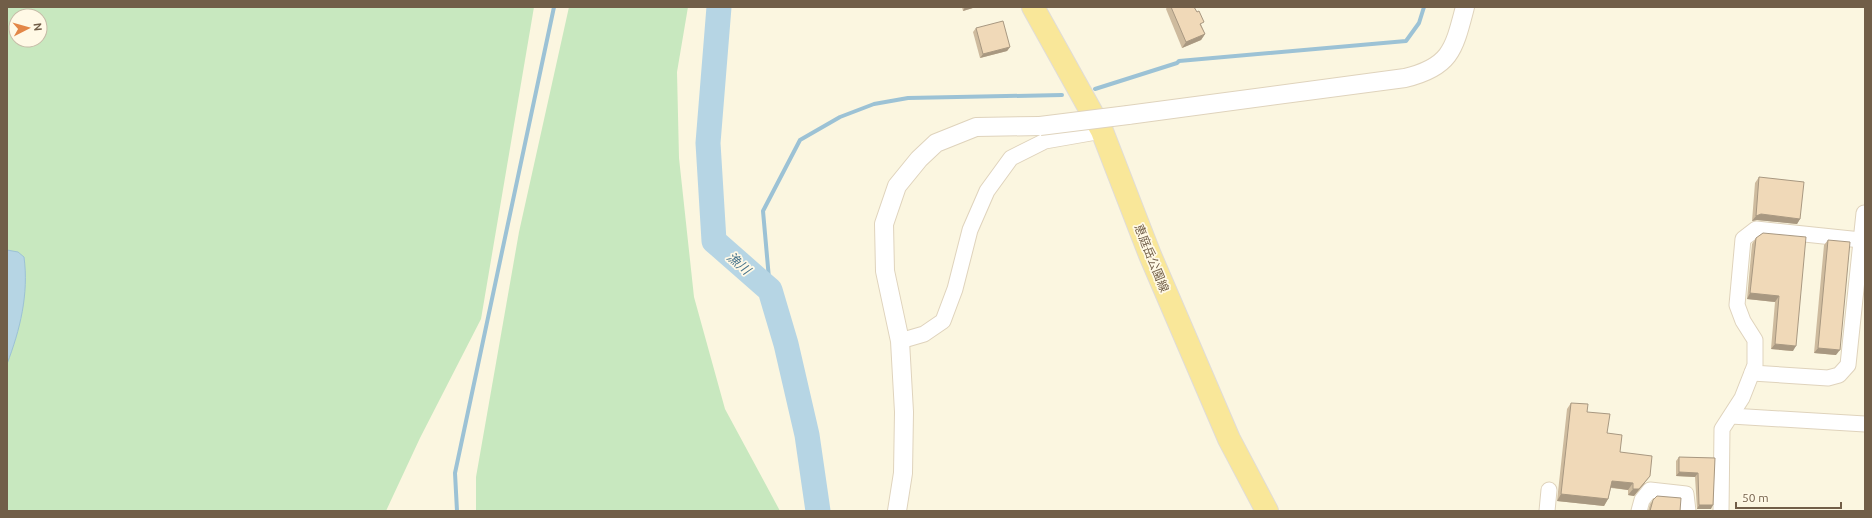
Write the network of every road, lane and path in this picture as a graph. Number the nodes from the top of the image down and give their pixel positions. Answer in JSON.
{"nodes":[{"id":1,"x":1034,"y":7,"type":"edge"},
{"id":2,"x":1465,"y":7,"type":"edge"},
{"id":3,"x":1102,"y":131,"type":"junction"},
{"id":4,"x":1864,"y":213,"type":"dead end"},
{"id":5,"x":1860,"y":240,"type":"junction"},
{"id":6,"x":900,"y":340,"type":"junction"},
{"id":7,"x":1752,"y":373,"type":"junction"},
{"id":8,"x":1731,"y":416,"type":"junction"},
{"id":9,"x":1865,"y":424,"type":"edge"},
{"id":10,"x":1549,"y":490,"type":"dead end"},
{"id":11,"x":897,"y":511,"type":"edge"},
{"id":12,"x":1267,"y":511,"type":"edge"},
{"id":13,"x":1547,"y":511,"type":"edge"},
{"id":14,"x":1639,"y":511,"type":"edge"},
{"id":15,"x":1688,"y":511,"type":"edge"},
{"id":16,"x":1721,"y":511,"type":"edge"}],
"edges":[{"from":1,"to":3,"type":"main road","name":"恵庭岳公園線"},
{"from":2,"to":6,"type":"street","bridge":true},
{"from":3,"to":6,"type":"street"},
{"from":3,"to":12,"type":"main road","name":"恵庭岳公園線"},
{"from":4,"to":5,"type":"street"},
{"from":5,"to":7,"type":"street"},
{"from":5,"to":7,"type":"street"},
{"from":6,"to":11,"type":"street"},
{"from":7,"to":8,"type":"street"},
{"from":8,"to":9,"type":"street"},
{"from":8,"to":16,"type":"street"},
{"from":10,"to":13,"type":"street"},
{"from":14,"to":15,"type":"street"}]}
